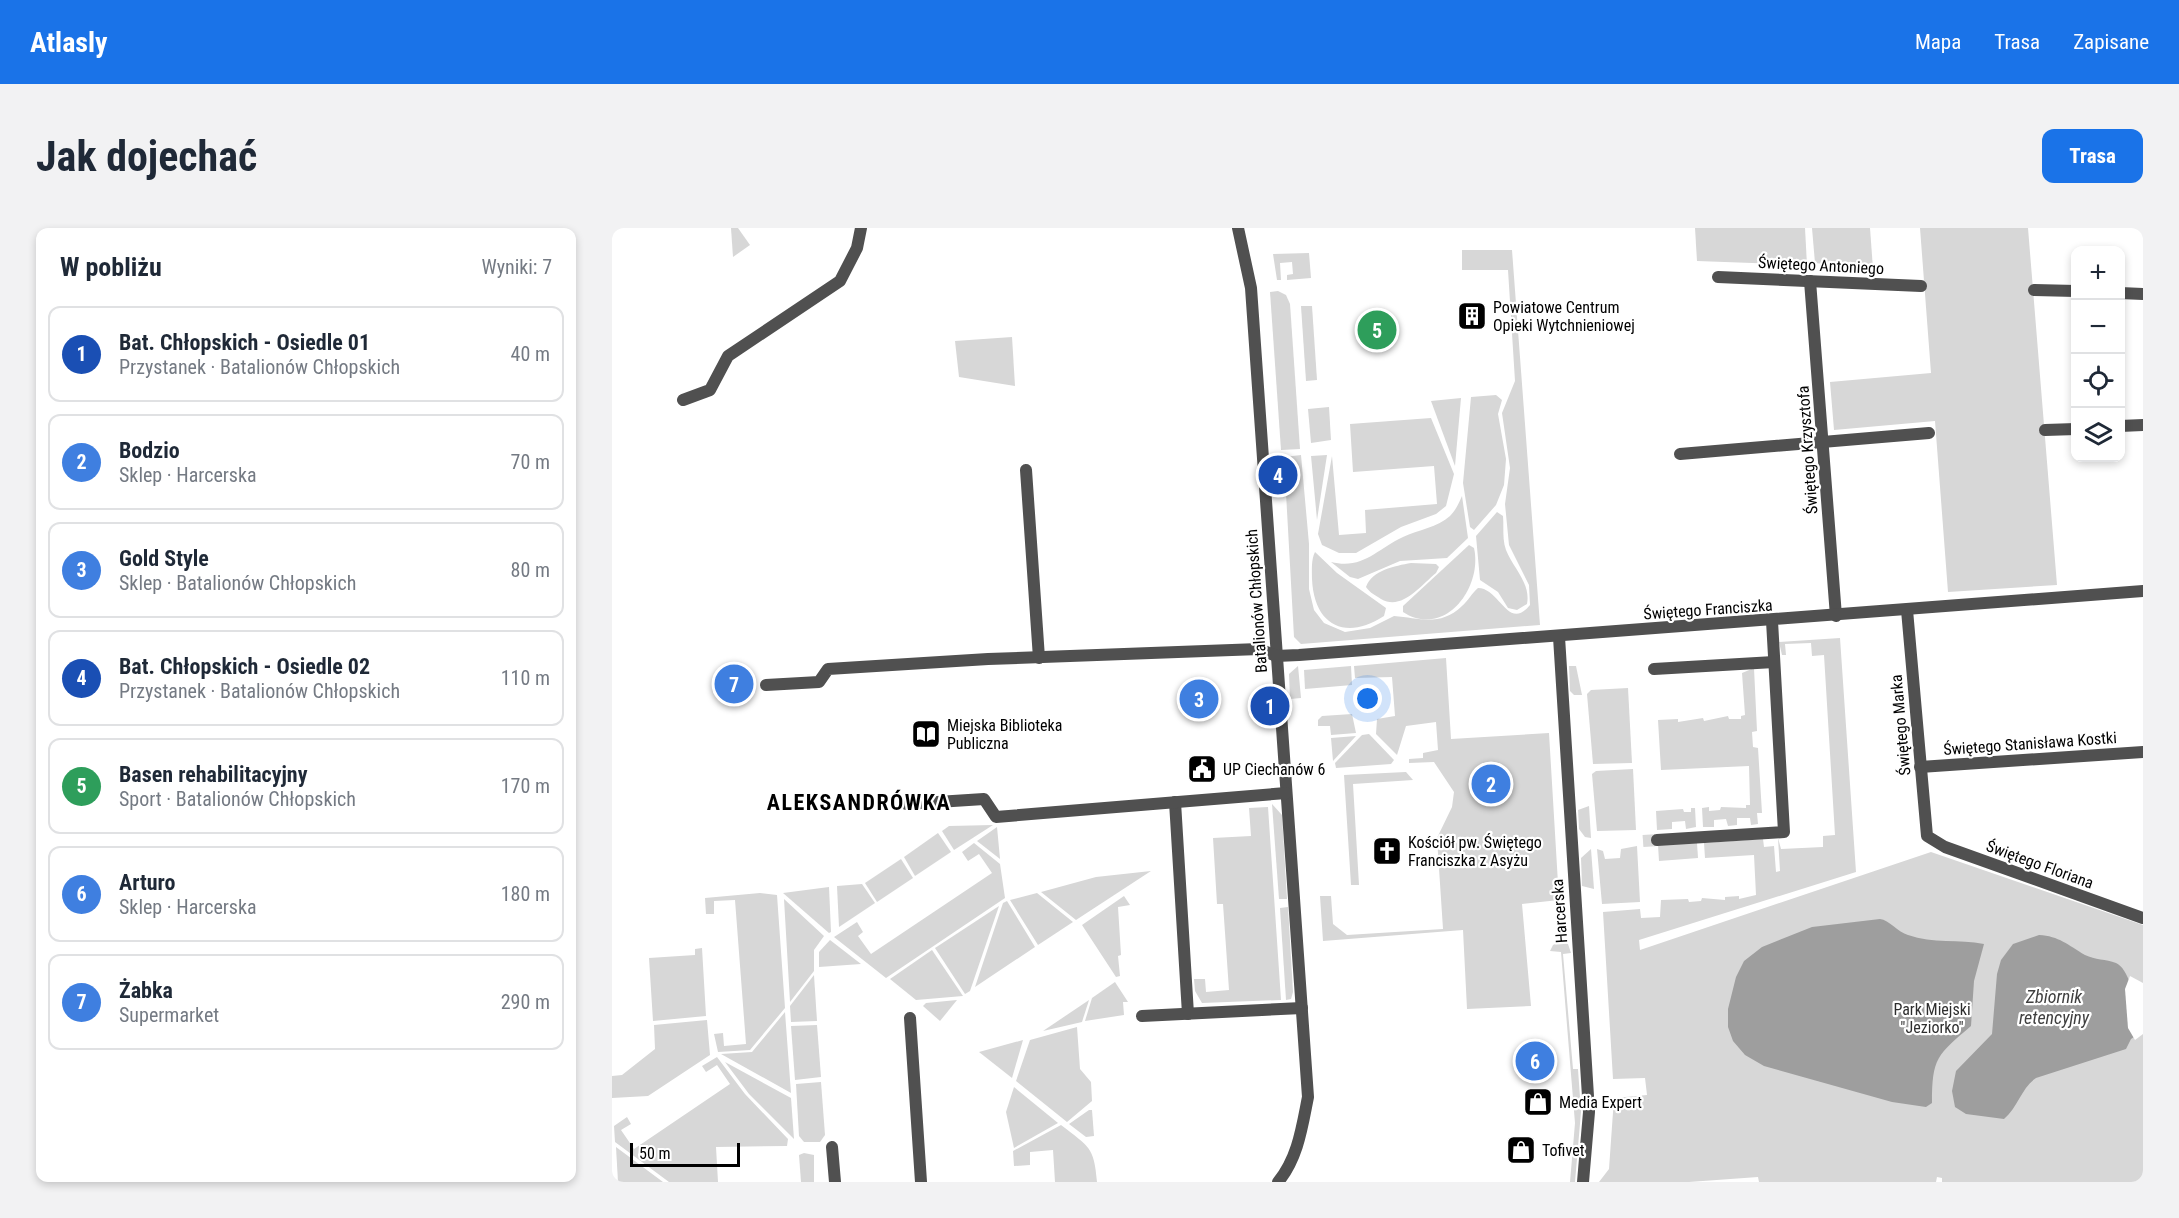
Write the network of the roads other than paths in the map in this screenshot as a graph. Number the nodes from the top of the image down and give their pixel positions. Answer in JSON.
{"nodes":[{"id":1,"x":861,"y":228,"type":"edge"},
{"id":2,"x":1238,"y":228,"type":"edge"},
{"id":3,"x":1718,"y":277,"type":"dead end"},
{"id":4,"x":1810,"y":281,"type":"junction"},
{"id":5,"x":1921,"y":286,"type":"dead end"},
{"id":6,"x":2034,"y":290,"type":"dead end"},
{"id":7,"x":2071,"y":291,"type":"edge"},
{"id":8,"x":2125,"y":293,"type":"edge"},
{"id":9,"x":2143,"y":294,"type":"edge"},
{"id":10,"x":683,"y":400,"type":"dead end"},
{"id":11,"x":2143,"y":425,"type":"edge"},
{"id":12,"x":2125,"y":426,"type":"edge"},
{"id":13,"x":2071,"y":429,"type":"edge"},
{"id":14,"x":2045,"y":430,"type":"dead end"},
{"id":15,"x":1929,"y":433,"type":"dead end"},
{"id":16,"x":1823,"y":444,"type":"junction"},
{"id":17,"x":1680,"y":454,"type":"dead end"},
{"id":18,"x":1026,"y":470,"type":"dead end"},
{"id":19,"x":2143,"y":591,"type":"edge"},
{"id":20,"x":1907,"y":610,"type":"junction"},
{"id":21,"x":1836,"y":616,"type":"junction"},
{"id":22,"x":1772,"y":621,"type":"junction"},
{"id":23,"x":1558,"y":637,"type":"junction"},
{"id":24,"x":1276,"y":656,"type":"junction"},
{"id":25,"x":1039,"y":658,"type":"junction"},
{"id":26,"x":1774,"y":662,"type":"junction"},
{"id":27,"x":1654,"y":669,"type":"dead end"},
{"id":28,"x":766,"y":686,"type":"dead end"},
{"id":29,"x":2143,"y":752,"type":"edge"},
{"id":30,"x":1920,"y":767,"type":"junction"},
{"id":31,"x":1286,"y":793,"type":"junction"},
{"id":32,"x":1174,"y":802,"type":"junction"},
{"id":33,"x":906,"y":804,"type":"dead end"},
{"id":34,"x":1927,"y":836,"type":"joint"},
{"id":35,"x":1657,"y":840,"type":"tunnel mouth"},
{"id":36,"x":2143,"y":918,"type":"edge"},
{"id":37,"x":1302,"y":1008,"type":"junction"},
{"id":38,"x":1188,"y":1014,"type":"junction"},
{"id":39,"x":1142,"y":1016,"type":"dead end"},
{"id":40,"x":910,"y":1018,"type":"dead end"},
{"id":41,"x":832,"y":1147,"type":"dead end"},
{"id":42,"x":836,"y":1182,"type":"edge"},
{"id":43,"x":921,"y":1182,"type":"edge"},
{"id":44,"x":1278,"y":1182,"type":"edge"},
{"id":45,"x":1583,"y":1182,"type":"edge"}],
"edges":[{"from":1,"to":10,"type":"street"},
{"from":2,"to":24,"type":"street","name":"Batalionów Chłopskich"},
{"from":3,"to":4,"type":"street","name":"Świętego Antoniego"},
{"from":4,"to":5,"type":"street","name":"Świętego Antoniego"},
{"from":4,"to":16,"type":"street","name":"Świętego Krzysztofa"},
{"from":6,"to":7,"type":"street"},
{"from":8,"to":9,"type":"street"},
{"from":11,"to":12,"type":"street"},
{"from":13,"to":14,"type":"street"},
{"from":15,"to":16,"type":"street"},
{"from":16,"to":17,"type":"street"},
{"from":16,"to":21,"type":"street","name":"Świętego Krzysztofa"},
{"from":18,"to":25,"type":"street"},
{"from":19,"to":20,"type":"street","name":"Świętego Franciszka"},
{"from":20,"to":21,"type":"street","name":"Świętego Franciszka"},
{"from":20,"to":30,"type":"street","name":"Świętego Marka"},
{"from":21,"to":22,"type":"street","name":"Świętego Franciszka"},
{"from":22,"to":23,"type":"street","name":"Świętego Franciszka"},
{"from":22,"to":26,"type":"street"},
{"from":23,"to":24,"type":"street","name":"Świętego Franciszka"},
{"from":23,"to":45,"type":"street","name":"Harcerska"},
{"from":24,"to":25,"type":"street","name":"Świętego Franciszka"},
{"from":24,"to":31,"type":"street","name":"Batalionów Chłopskich"},
{"from":25,"to":28,"type":"street","name":"Świętego Franciszka"},
{"from":26,"to":27,"type":"street"},
{"from":26,"to":35,"type":"street"},
{"from":29,"to":30,"type":"street","name":"Świętego Stanisława Kostki"},
{"from":30,"to":34,"type":"street","name":"Świętego Marka"},
{"from":31,"to":32,"type":"street"},
{"from":31,"to":37,"type":"street","name":"Batalionów Chłopskich"},
{"from":32,"to":33,"type":"street"},
{"from":32,"to":38,"type":"street"},
{"from":34,"to":36,"type":"street","name":"Świętego Floriana"},
{"from":37,"to":38,"type":"street"},
{"from":37,"to":44,"type":"street","name":"Batalionów Chłopskich"},
{"from":38,"to":39,"type":"street"},
{"from":40,"to":43,"type":"street"},
{"from":41,"to":42,"type":"street"}]}
